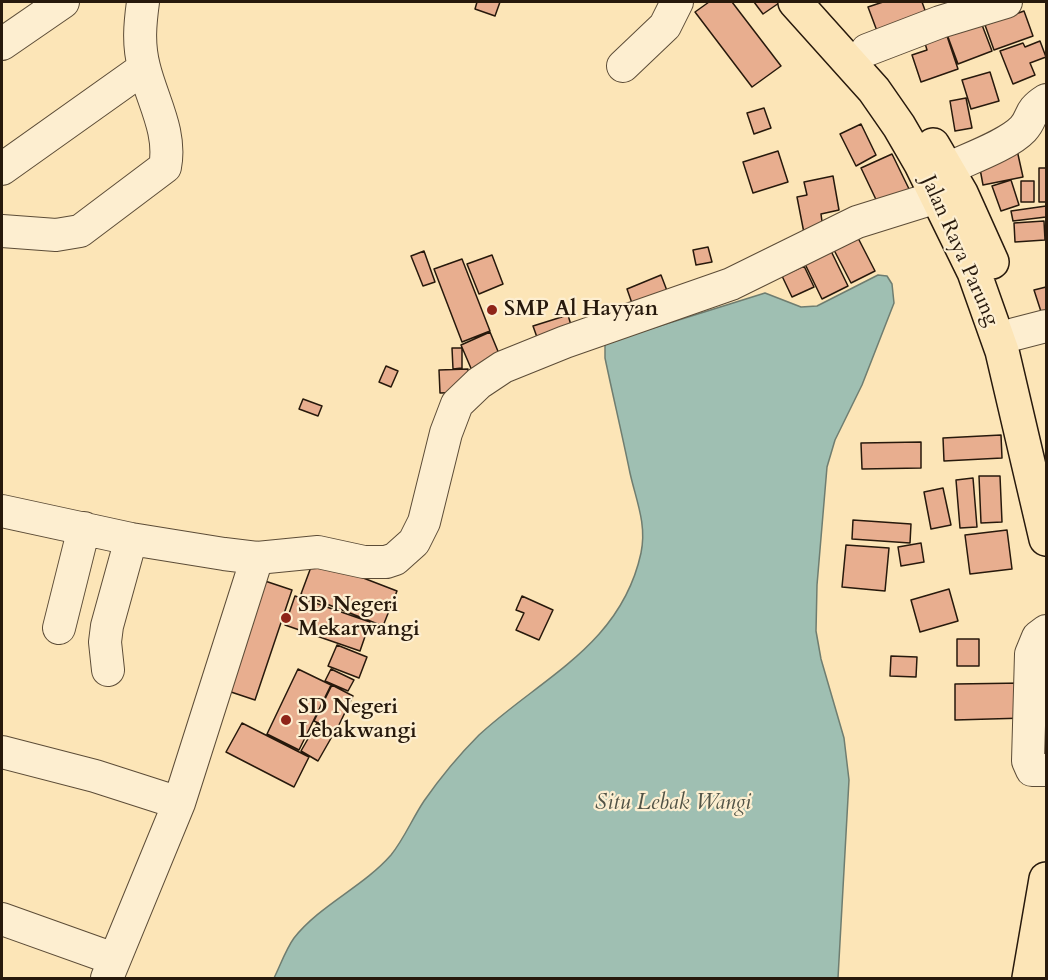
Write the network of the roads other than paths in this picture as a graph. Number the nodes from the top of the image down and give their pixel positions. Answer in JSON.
{"nodes":[{"id":1,"x":63,"y":2,"type":"edge"},
{"id":2,"x":143,"y":2,"type":"edge"},
{"id":3,"x":677,"y":2,"type":"edge"},
{"id":4,"x":795,"y":2,"type":"edge"},
{"id":5,"x":822,"y":2,"type":"edge"},
{"id":6,"x":1006,"y":2,"type":"edge"},
{"id":7,"x":2,"y":44,"type":"edge"},
{"id":8,"x":867,"y":50,"type":"junction"},
{"id":9,"x":623,"y":66,"type":"dead end"},
{"id":10,"x":144,"y":68,"type":"junction"},
{"id":11,"x":1047,"y":100,"type":"edge"},
{"id":12,"x":2,"y":170,"type":"edge"},
{"id":13,"x":942,"y":183,"type":"junction"},
{"id":14,"x":2,"y":231,"type":"edge"},
{"id":15,"x":1047,"y":326,"type":"edge"},
{"id":16,"x":1015,"y":334,"type":"junction"},
{"id":17,"x":1047,"y":447,"type":"edge"},
{"id":18,"x":2,"y":511,"type":"edge"},
{"id":19,"x":84,"y":528,"type":"junction"},
{"id":20,"x":1047,"y":538,"type":"edge"},
{"id":21,"x":131,"y":539,"type":"junction"},
{"id":22,"x":257,"y":558,"type":"junction"},
{"id":23,"x":59,"y":628,"type":"dead end"},
{"id":24,"x":1047,"y":631,"type":"edge"},
{"id":25,"x":108,"y":670,"type":"dead end"},
{"id":26,"x":2,"y":752,"type":"edge"},
{"id":27,"x":1047,"y":770,"type":"edge"},
{"id":28,"x":179,"y":803,"type":"junction"},
{"id":29,"x":1047,"y":879,"type":"edge"},
{"id":30,"x":2,"y":919,"type":"edge"},
{"id":31,"x":110,"y":969,"type":"edge"},
{"id":32,"x":1029,"y":978,"type":"edge"}],
"edges":[{"from":1,"to":7,"type":"street"},
{"from":2,"to":10,"type":"street"},
{"from":3,"to":9,"type":"street"},
{"from":4,"to":13,"type":"highway","name":"Jalan Raya Parung"},
{"from":5,"to":8,"type":"highway","name":"Jalan Raya Parung"},
{"from":6,"to":8,"type":"street"},
{"from":8,"to":13,"type":"highway","name":"Jalan Raya Parung"},
{"from":10,"to":12,"type":"street"},
{"from":10,"to":14,"type":"street"},
{"from":11,"to":13,"type":"street"},
{"from":13,"to":16,"type":"highway","name":"Jalan Raya Parung"},
{"from":13,"to":20,"type":"highway","name":"Jalan Raya Parung"},
{"from":13,"to":22,"type":"street"},
{"from":15,"to":16,"type":"street"},
{"from":16,"to":17,"type":"highway","name":"Jalan Raya Parung"},
{"from":18,"to":19,"type":"street"},
{"from":19,"to":21,"type":"street"},
{"from":19,"to":23,"type":"street"},
{"from":21,"to":22,"type":"street"},
{"from":21,"to":25,"type":"street"},
{"from":22,"to":28,"type":"street"},
{"from":24,"to":27,"type":"street"},
{"from":26,"to":28,"type":"street"},
{"from":28,"to":31,"type":"street"},
{"from":29,"to":32,"type":"highway"},
{"from":30,"to":31,"type":"street"}]}
